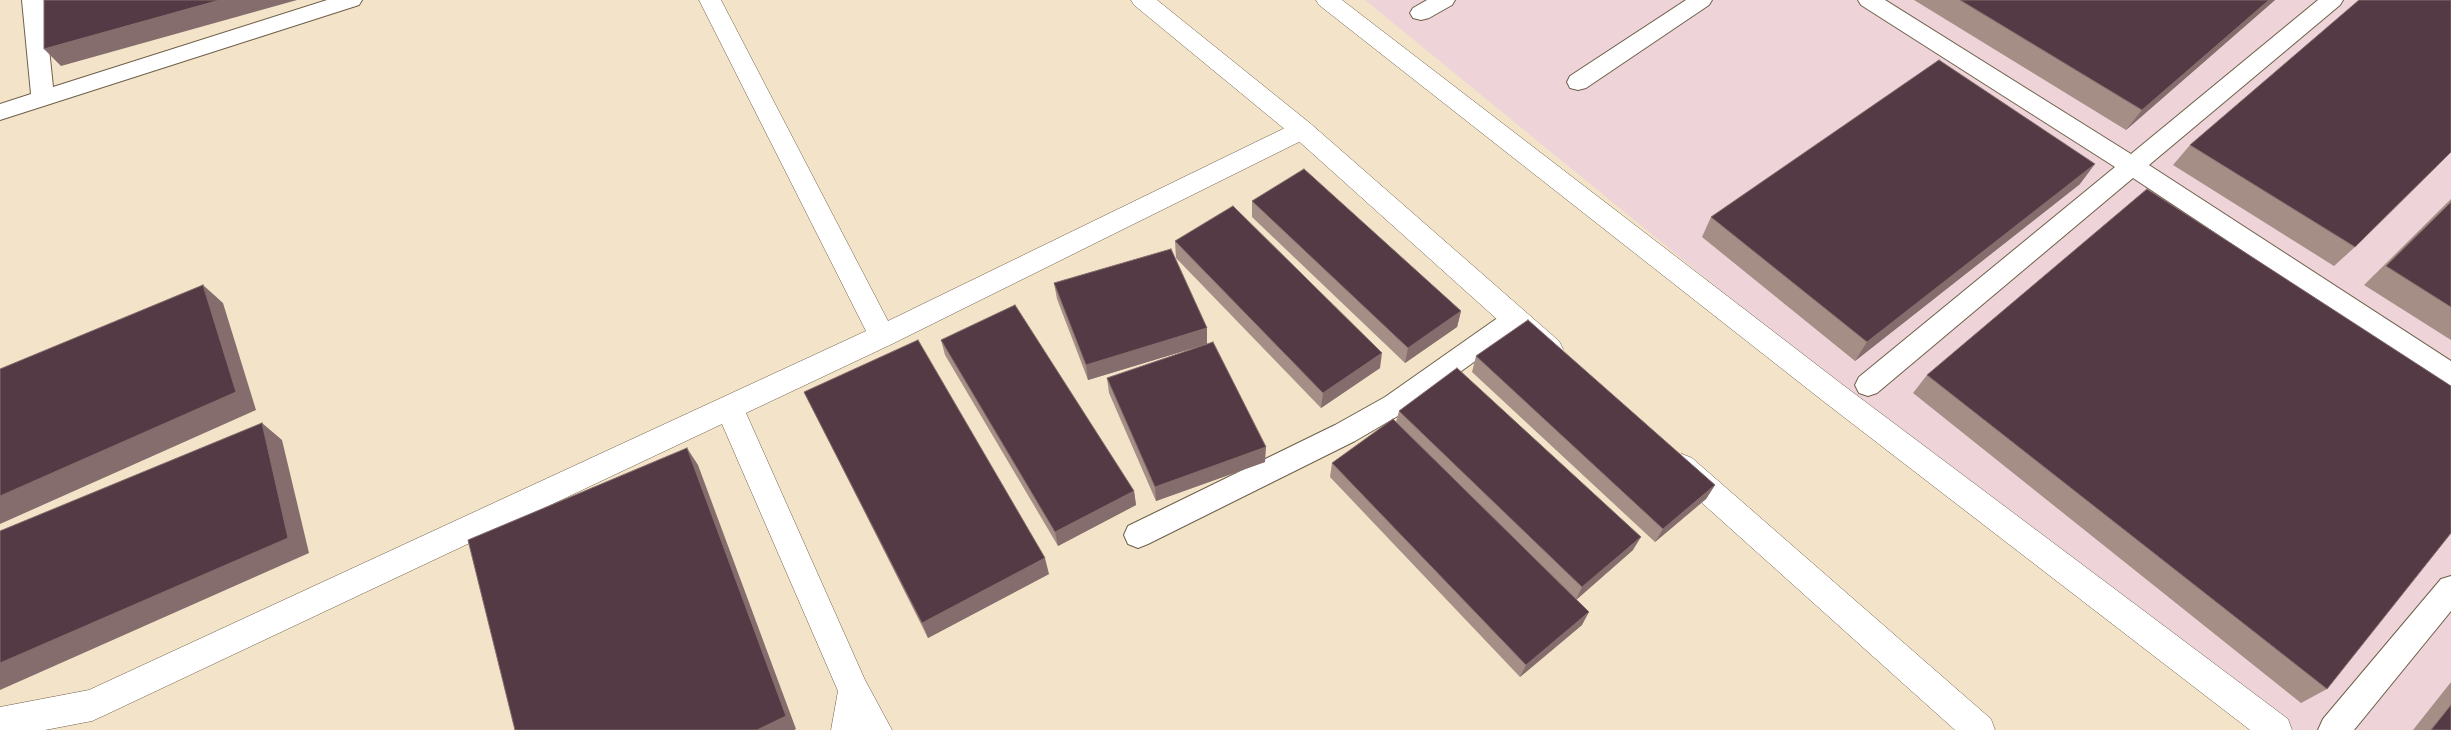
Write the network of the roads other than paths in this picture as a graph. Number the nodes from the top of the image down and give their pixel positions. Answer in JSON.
{"nodes":[{"id":1,"x":33,"y":0,"type":"edge"},
{"id":2,"x":351,"y":0,"type":"edge"},
{"id":3,"x":710,"y":0,"type":"edge"},
{"id":4,"x":1142,"y":0,"type":"edge"},
{"id":5,"x":1327,"y":0,"type":"edge"},
{"id":6,"x":1444,"y":0,"type":"edge"},
{"id":7,"x":1701,"y":0,"type":"edge"},
{"id":8,"x":1869,"y":0,"type":"edge"},
{"id":9,"x":2332,"y":0,"type":"edge"},
{"id":10,"x":1421,"y":13,"type":"dead end"},
{"id":11,"x":1578,"y":82,"type":"dead end"},
{"id":12,"x":43,"y":98,"type":"junction"},
{"id":13,"x":0,"y":112,"type":"edge"},
{"id":14,"x":1302,"y":130,"type":"junction"},
{"id":15,"x":2132,"y":166,"type":"junction"},
{"id":16,"x":1515,"y":319,"type":"junction"},
{"id":17,"x":882,"y":336,"type":"junction"},
{"id":18,"x":1567,"y":365,"type":"edge"},
{"id":19,"x":2451,"y":375,"type":"edge"},
{"id":20,"x":1868,"y":385,"type":"dead end"},
{"id":21,"x":730,"y":407,"type":"junction"},
{"id":22,"x":1664,"y":451,"type":"edge"},
{"id":23,"x":1138,"y":534,"type":"dead end"},
{"id":24,"x":2451,"y":589,"type":"edge"},
{"id":25,"x":854,"y":691,"type":"junction"},
{"id":26,"x":0,"y":722,"type":"edge"},
{"id":27,"x":847,"y":730,"type":"edge"},
{"id":28,"x":876,"y":730,"type":"edge"},
{"id":29,"x":1978,"y":730,"type":"edge"},
{"id":30,"x":2276,"y":730,"type":"edge"},
{"id":31,"x":2334,"y":730,"type":"edge"}],
"edges":[{"from":1,"to":12,"type":"lane"},
{"from":2,"to":12,"type":"lane"},
{"from":3,"to":17,"type":"street"},
{"from":4,"to":14,"type":"street"},
{"from":5,"to":30,"type":"street"},
{"from":6,"to":10,"type":"lane"},
{"from":7,"to":11,"type":"lane"},
{"from":8,"to":15,"type":"lane"},
{"from":9,"to":15,"type":"lane"},
{"from":12,"to":13,"type":"lane"},
{"from":14,"to":16,"type":"street"},
{"from":14,"to":17,"type":"street"},
{"from":15,"to":19,"type":"lane"},
{"from":15,"to":20,"type":"lane"},
{"from":16,"to":18,"type":"street"},
{"from":16,"to":23,"type":"lane"},
{"from":17,"to":21,"type":"street"},
{"from":21,"to":25,"type":"street"},
{"from":21,"to":26,"type":"street"},
{"from":22,"to":29,"type":"street"},
{"from":24,"to":31,"type":"lane"},
{"from":25,"to":27,"type":"street"},
{"from":25,"to":28,"type":"street"}]}
